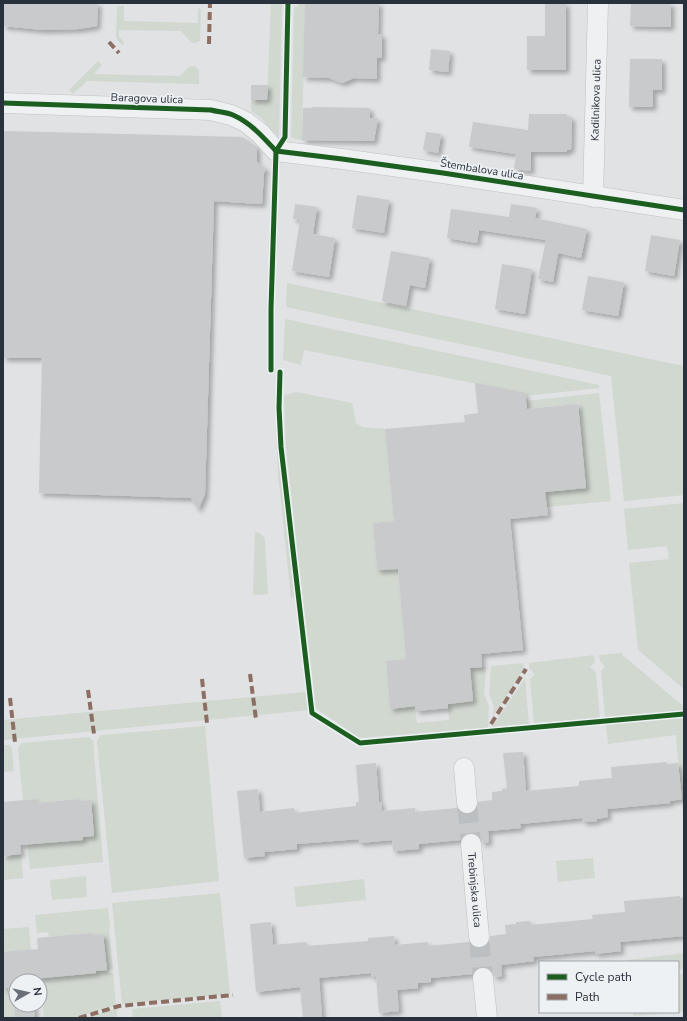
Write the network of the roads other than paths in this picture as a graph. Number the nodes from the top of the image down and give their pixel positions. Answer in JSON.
{"nodes":[{"id":1,"x":598,"y":3,"type":"edge"},
{"id":2,"x":3,"y":103,"type":"edge"},
{"id":3,"x":276,"y":151,"type":"joint"},
{"id":4,"x":594,"y":197,"type":"junction"},
{"id":5,"x":680,"y":207,"type":"edge"},
{"id":6,"x":464,"y":768,"type":"dead end"},
{"id":7,"x":467,"y":803,"type":"tunnel mouth"},
{"id":8,"x":471,"y":844,"type":"tunnel mouth"},
{"id":9,"x":479,"y":937,"type":"tunnel mouth"},
{"id":10,"x":483,"y":978,"type":"tunnel mouth"},
{"id":11,"x":487,"y":1018,"type":"edge"}],
"edges":[{"from":1,"to":4,"type":"street","name":"Kadilnikova ulica"},
{"from":2,"to":3,"type":"street","name":"Baragova ulica"},
{"from":3,"to":4,"type":"street","name":"Štembalova ulica"},
{"from":4,"to":5,"type":"street","name":"Štembalova ulica"},
{"from":6,"to":7,"type":"street"},
{"from":8,"to":9,"type":"street","name":"Trebinjska ulica"},
{"from":10,"to":11,"type":"street"}]}
